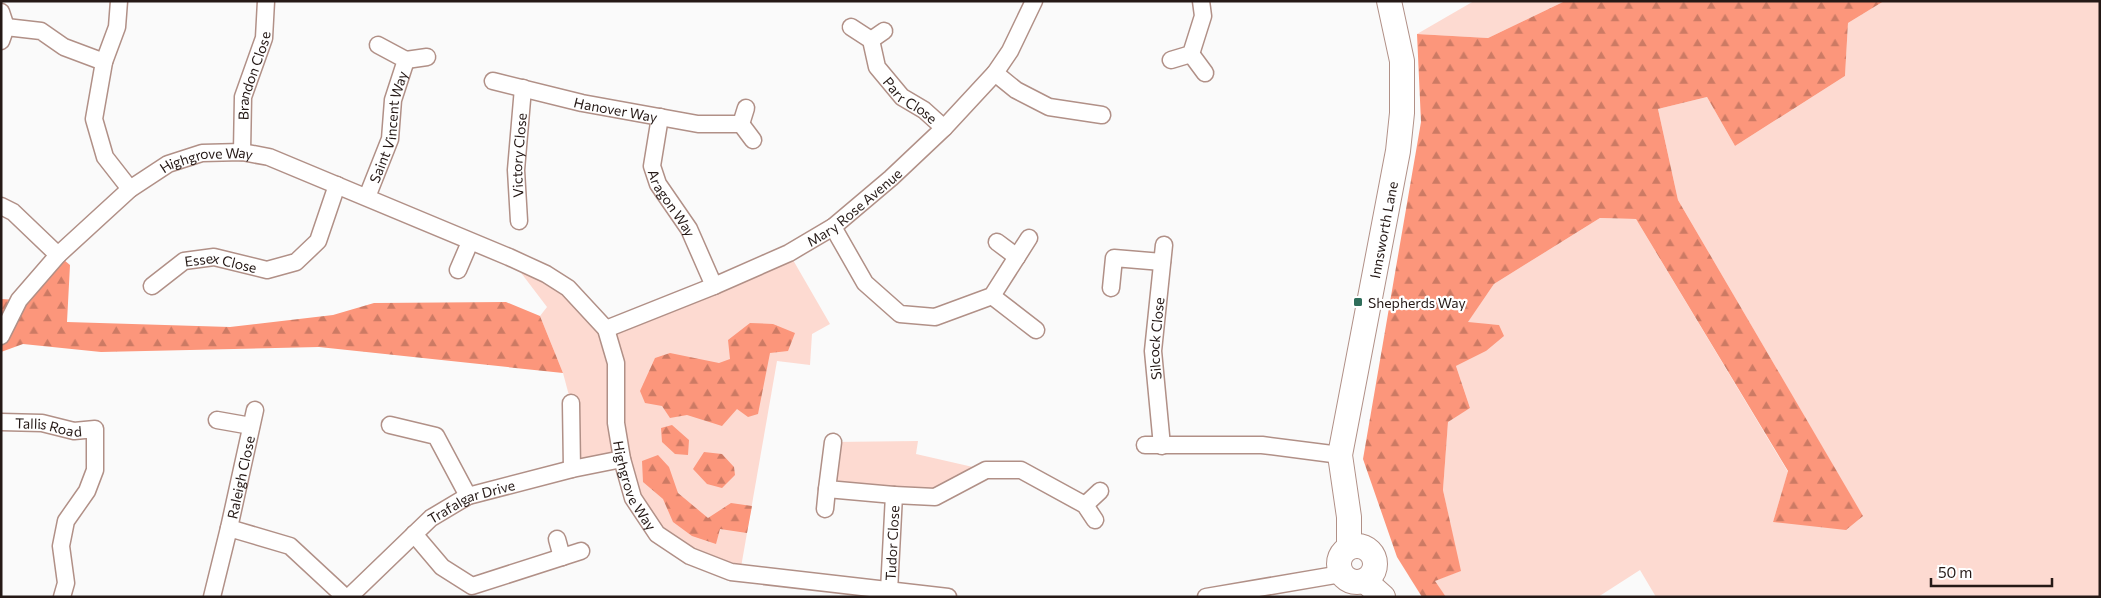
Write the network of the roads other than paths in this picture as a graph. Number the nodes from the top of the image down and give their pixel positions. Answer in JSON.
{"nodes":[{"id":1,"x":119,"y":1,"type":"edge"},
{"id":2,"x":266,"y":1,"type":"edge"},
{"id":3,"x":1034,"y":1,"type":"edge"},
{"id":4,"x":1201,"y":1,"type":"edge"},
{"id":5,"x":1388,"y":1,"type":"edge"},
{"id":6,"x":3,"y":27,"type":"edge"},
{"id":7,"x":851,"y":27,"type":"dead end"},
{"id":8,"x":378,"y":45,"type":"dead end"},
{"id":9,"x":1191,"y":54,"type":"junction"},
{"id":10,"x":427,"y":57,"type":"dead end"},
{"id":11,"x":406,"y":60,"type":"junction"},
{"id":12,"x":1171,"y":60,"type":"dead end"},
{"id":13,"x":104,"y":62,"type":"junction"},
{"id":14,"x":995,"y":73,"type":"junction"},
{"id":15,"x":1205,"y":73,"type":"dead end"},
{"id":16,"x":493,"y":81,"type":"dead end"},
{"id":17,"x":523,"y":88,"type":"junction"},
{"id":18,"x":746,"y":108,"type":"dead end"},
{"id":19,"x":1102,"y":115,"type":"dead end"},
{"id":20,"x":660,"y":117,"type":"junction"},
{"id":21,"x":741,"y":124,"type":"junction"},
{"id":22,"x":944,"y":128,"type":"junction"},
{"id":23,"x":753,"y":140,"type":"dead end"},
{"id":24,"x":242,"y":152,"type":"junction"},
{"id":25,"x":337,"y":185,"type":"junction"},
{"id":26,"x":130,"y":189,"type":"junction"},
{"id":27,"x":367,"y":197,"type":"junction"},
{"id":28,"x":1,"y":206,"type":"edge"},
{"id":29,"x":519,"y":221,"type":"dead end"},
{"id":30,"x":833,"y":227,"type":"junction"},
{"id":31,"x":1029,"y":238,"type":"dead end"},
{"id":32,"x":470,"y":242,"type":"junction"},
{"id":33,"x":997,"y":242,"type":"dead end"},
{"id":34,"x":1164,"y":245,"type":"dead end"},
{"id":35,"x":58,"y":255,"type":"junction"},
{"id":36,"x":1016,"y":258,"type":"junction"},
{"id":37,"x":1162,"y":262,"type":"junction"},
{"id":38,"x":458,"y":270,"type":"dead end"},
{"id":39,"x":152,"y":286,"type":"dead end"},
{"id":40,"x":714,"y":286,"type":"junction"},
{"id":41,"x":1111,"y":288,"type":"dead end"},
{"id":42,"x":992,"y":296,"type":"junction"},
{"id":43,"x":606,"y":329,"type":"junction"},
{"id":44,"x":1036,"y":330,"type":"dead end"},
{"id":45,"x":1,"y":336,"type":"edge"},
{"id":46,"x":571,"y":403,"type":"dead end"},
{"id":47,"x":255,"y":410,"type":"dead end"},
{"id":48,"x":217,"y":420,"type":"dead end"},
{"id":49,"x":1,"y":422,"type":"edge"},
{"id":50,"x":390,"y":424,"type":"dead end"},
{"id":51,"x":251,"y":426,"type":"junction"},
{"id":52,"x":833,"y":442,"type":"dead end"},
{"id":53,"x":1145,"y":445,"type":"dead end"},
{"id":54,"x":1162,"y":446,"type":"junction"},
{"id":55,"x":1340,"y":455,"type":"junction"},
{"id":56,"x":622,"y":459,"type":"junction"},
{"id":57,"x":572,"y":469,"type":"junction"},
{"id":58,"x":827,"y":489,"type":"junction"},
{"id":59,"x":1100,"y":492,"type":"dead end"},
{"id":60,"x":894,"y":495,"type":"junction"},
{"id":61,"x":468,"y":496,"type":"junction"},
{"id":62,"x":1084,"y":505,"type":"junction"},
{"id":63,"x":825,"y":509,"type":"dead end"},
{"id":64,"x":1096,"y":520,"type":"dead end"},
{"id":65,"x":229,"y":528,"type":"junction"},
{"id":66,"x":414,"y":534,"type":"junction"},
{"id":67,"x":558,"y":539,"type":"dead end"},
{"id":68,"x":1349,"y":547,"type":"junction"},
{"id":69,"x":582,"y":551,"type":"dead end"},
{"id":70,"x":562,"y":557,"type":"junction"},
{"id":71,"x":1341,"y":574,"type":"junction"},
{"id":72,"x":1365,"y":581,"type":"junction"},
{"id":73,"x":471,"y":591,"type":"edge"},
{"id":74,"x":889,"y":591,"type":"junction"},
{"id":75,"x":62,"y":597,"type":"edge"},
{"id":76,"x":212,"y":597,"type":"edge"},
{"id":77,"x":345,"y":597,"type":"edge"},
{"id":78,"x":349,"y":597,"type":"edge"},
{"id":79,"x":948,"y":597,"type":"edge"},
{"id":80,"x":1206,"y":597,"type":"edge"},
{"id":81,"x":1383,"y":597,"type":"edge"}],
"edges":[{"from":1,"to":13,"type":"street"},
{"from":2,"to":24,"type":"street","name":"Brandon Close"},
{"from":3,"to":14,"type":"street","name":"Mary Rose Avenue"},
{"from":4,"to":9,"type":"street"},
{"from":5,"to":55,"type":"street","name":"Innsworth Lane"},
{"from":6,"to":13,"type":"street"},
{"from":7,"to":22,"type":"street","name":"Parr Close"},
{"from":8,"to":11,"type":"street","name":"Saint Vincent Way"},
{"from":9,"to":12,"type":"street"},
{"from":9,"to":15,"type":"street"},
{"from":10,"to":11,"type":"street"},
{"from":11,"to":27,"type":"street","name":"Saint Vincent Way"},
{"from":13,"to":26,"type":"street"},
{"from":14,"to":19,"type":"street"},
{"from":14,"to":22,"type":"street","name":"Mary Rose Avenue"},
{"from":16,"to":17,"type":"street","name":"Hanover Way"},
{"from":17,"to":20,"type":"street","name":"Hanover Way"},
{"from":17,"to":29,"type":"street","name":"Victory Close"},
{"from":18,"to":21,"type":"street"},
{"from":20,"to":21,"type":"street","name":"Hanover Way"},
{"from":20,"to":40,"type":"street","name":"Aragon Way"},
{"from":21,"to":23,"type":"street"},
{"from":22,"to":30,"type":"street","name":"Mary Rose Avenue"},
{"from":24,"to":25,"type":"street","name":"Highgrove Way"},
{"from":24,"to":26,"type":"street","name":"Highgrove Way"},
{"from":25,"to":27,"type":"street","name":"Highgrove Way"},
{"from":25,"to":39,"type":"street","name":"Essex Close"},
{"from":26,"to":35,"type":"street","name":"Highgrove Way"},
{"from":27,"to":32,"type":"street","name":"Highgrove Way"},
{"from":28,"to":35,"type":"street"},
{"from":30,"to":40,"type":"street","name":"Mary Rose Avenue"},
{"from":30,"to":42,"type":"street"},
{"from":31,"to":36,"type":"street"},
{"from":32,"to":38,"type":"street"},
{"from":32,"to":43,"type":"street","name":"Highgrove Way"},
{"from":33,"to":36,"type":"street"},
{"from":34,"to":37,"type":"street","name":"Silcock Close"},
{"from":35,"to":45,"type":"street","name":"Highgrove Way"},
{"from":36,"to":42,"type":"street"},
{"from":37,"to":41,"type":"street"},
{"from":37,"to":54,"type":"street","name":"Silcock Close"},
{"from":40,"to":43,"type":"street","name":"Mary Rose Avenue"},
{"from":42,"to":44,"type":"street"},
{"from":43,"to":56,"type":"street","name":"Highgrove Way"},
{"from":46,"to":57,"type":"street"},
{"from":47,"to":51,"type":"street","name":"Raleigh Close"},
{"from":48,"to":51,"type":"street","name":"Raleigh Close"},
{"from":49,"to":75,"type":"street","name":"Tallis Road"},
{"from":50,"to":61,"type":"street"},
{"from":51,"to":65,"type":"street","name":"Raleigh Close"},
{"from":52,"to":58,"type":"street"},
{"from":53,"to":54,"type":"street"},
{"from":54,"to":55,"type":"street"},
{"from":55,"to":68,"type":"street","name":"Innsworth Lane"},
{"from":56,"to":57,"type":"street","name":"Trafalgar Drive"},
{"from":56,"to":74,"type":"street","name":"Highgrove Way"},
{"from":57,"to":61,"type":"street","name":"Trafalgar Drive"},
{"from":58,"to":60,"type":"street","name":"Tudor Close"},
{"from":58,"to":63,"type":"street"},
{"from":59,"to":62,"type":"street"},
{"from":60,"to":62,"type":"street","name":"Tudor Close"},
{"from":60,"to":74,"type":"street","name":"Tudor Close"},
{"from":61,"to":66,"type":"street","name":"Trafalgar Drive"},
{"from":62,"to":64,"type":"street","name":"Tudor Close"},
{"from":65,"to":76,"type":"street","name":"Raleigh Close"},
{"from":65,"to":77,"type":"street","name":"Raleigh Close"},
{"from":66,"to":73,"type":"street"},
{"from":66,"to":78,"type":"street","name":"Trafalgar Drive"},
{"from":67,"to":70,"type":"street"},
{"from":68,"to":71,"type":"street"},
{"from":68,"to":72,"type":"street"},
{"from":69,"to":70,"type":"street"},
{"from":70,"to":73,"type":"street"},
{"from":71,"to":72,"type":"street"},
{"from":71,"to":80,"type":"street"},
{"from":72,"to":81,"type":"street"},
{"from":74,"to":79,"type":"street","name":"Highgrove Way"}]}
